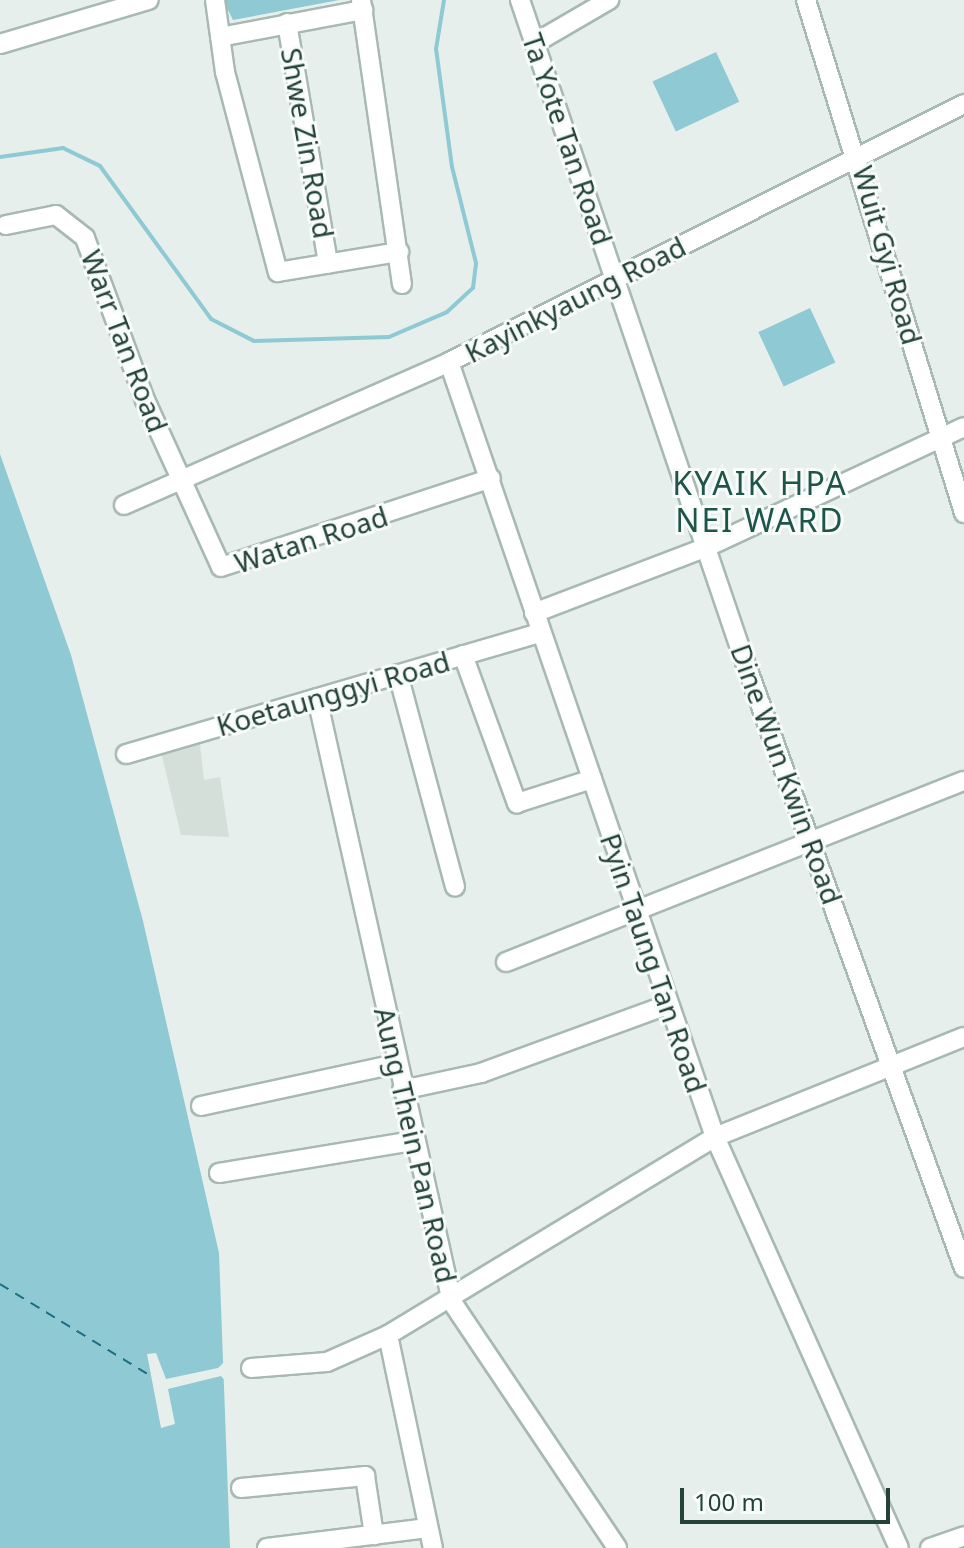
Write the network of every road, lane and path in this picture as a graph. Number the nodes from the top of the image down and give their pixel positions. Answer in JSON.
{"nodes":[{"id":1,"x":148,"y":0,"type":"edge"},
{"id":2,"x":215,"y":0,"type":"edge"},
{"id":3,"x":520,"y":0,"type":"edge"},
{"id":4,"x":609,"y":0,"type":"edge"},
{"id":5,"x":806,"y":0,"type":"edge"},
{"id":6,"x":362,"y":5,"type":"edge"},
{"id":7,"x":287,"y":23,"type":"junction"},
{"id":8,"x":220,"y":37,"type":"junction"},
{"id":9,"x":535,"y":43,"type":"junction"},
{"id":10,"x":0,"y":44,"type":"edge"},
{"id":11,"x":964,"y":104,"type":"edge"},
{"id":12,"x":859,"y":156,"type":"junction"},
{"id":13,"x":6,"y":225,"type":"dead end"},
{"id":14,"x":399,"y":252,"type":"junction"},
{"id":15,"x":328,"y":264,"type":"junction"},
{"id":16,"x":617,"y":278,"type":"junction"},
{"id":17,"x":402,"y":284,"type":"dead end"},
{"id":18,"x":449,"y":362,"type":"junction"},
{"id":19,"x":964,"y":427,"type":"edge"},
{"id":20,"x":941,"y":436,"type":"junction"},
{"id":21,"x":491,"y":478,"type":"junction"},
{"id":22,"x":180,"y":482,"type":"junction"},
{"id":23,"x":124,"y":505,"type":"dead end"},
{"id":24,"x":964,"y":513,"type":"edge"},
{"id":25,"x":709,"y":546,"type":"junction"},
{"id":26,"x":534,"y":613,"type":"junction"},
{"id":27,"x":541,"y":633,"type":"junction"},
{"id":28,"x":463,"y":655,"type":"junction"},
{"id":29,"x":398,"y":674,"type":"junction"},
{"id":30,"x":317,"y":698,"type":"junction"},
{"id":31,"x":126,"y":754,"type":"dead end"},
{"id":32,"x":592,"y":779,"type":"junction"},
{"id":33,"x":964,"y":781,"type":"edge"},
{"id":34,"x":810,"y":840,"type":"junction"},
{"id":35,"x":455,"y":887,"type":"dead end"},
{"id":36,"x":636,"y":911,"type":"junction"},
{"id":37,"x":506,"y":962,"type":"dead end"},
{"id":38,"x":667,"y":1005,"type":"junction"},
{"id":39,"x":964,"y":1037,"type":"edge"},
{"id":40,"x":893,"y":1063,"type":"junction"},
{"id":41,"x":396,"y":1064,"type":"junction"},
{"id":42,"x":402,"y":1090,"type":"junction"},
{"id":43,"x":201,"y":1106,"type":"dead end"},
{"id":44,"x":715,"y":1137,"type":"junction"},
{"id":45,"x":413,"y":1141,"type":"junction"},
{"id":46,"x":219,"y":1173,"type":"dead end"},
{"id":47,"x":962,"y":1255,"type":"edge"},
{"id":48,"x":452,"y":1302,"type":"junction"},
{"id":49,"x":388,"y":1335,"type":"junction"},
{"id":50,"x":251,"y":1368,"type":"dead end"},
{"id":51,"x":241,"y":1488,"type":"dead end"},
{"id":52,"x":428,"y":1528,"type":"junction"},
{"id":53,"x":374,"y":1535,"type":"junction"},
{"id":54,"x":964,"y":1536,"type":"edge"},
{"id":55,"x":267,"y":1548,"type":"edge"},
{"id":56,"x":433,"y":1548,"type":"edge"},
{"id":57,"x":617,"y":1548,"type":"edge"},
{"id":58,"x":899,"y":1548,"type":"edge"},
{"id":59,"x":930,"y":1548,"type":"edge"}],
"edges":[{"from":1,"to":10,"type":"street"},
{"from":2,"to":8,"type":"street"},
{"from":3,"to":9,"type":"street","name":"Ta Yote Tan Road"},
{"from":4,"to":9,"type":"street"},
{"from":5,"to":12,"type":"street","name":"Wuit Gyi Road"},
{"from":6,"to":7,"type":"street"},
{"from":6,"to":14,"type":"street"},
{"from":7,"to":8,"type":"street"},
{"from":7,"to":15,"type":"street","name":"Shwe Zin Road"},
{"from":8,"to":15,"type":"street"},
{"from":9,"to":16,"type":"street","name":"Ta Yote Tan Road"},
{"from":11,"to":12,"type":"street","name":"Kayinkyaung Road"},
{"from":12,"to":16,"type":"street","name":"Kayinkyaung Road"},
{"from":12,"to":20,"type":"street","name":"Wuit Gyi Road"},
{"from":13,"to":22,"type":"street","name":"Warr Tan Road"},
{"from":14,"to":15,"type":"street"},
{"from":14,"to":17,"type":"street"},
{"from":16,"to":18,"type":"street","name":"Kayinkyaung Road"},
{"from":16,"to":25,"type":"street","name":"Dine Wun Kwin Road"},
{"from":18,"to":21,"type":"street","name":"Pyin Taung Tan Road"},
{"from":18,"to":22,"type":"street","name":"Kayinkyaung Road"},
{"from":19,"to":20,"type":"street"},
{"from":20,"to":24,"type":"street","name":"Wuit Gyi Road"},
{"from":20,"to":25,"type":"street"},
{"from":21,"to":22,"type":"street","name":"Watan Road"},
{"from":21,"to":26,"type":"street","name":"Pyin Taung Tan Road"},
{"from":22,"to":23,"type":"street","name":"Kayinkyaung Road"},
{"from":25,"to":26,"type":"street"},
{"from":25,"to":34,"type":"street","name":"Dine Wun Kwin Road"},
{"from":26,"to":27,"type":"street","name":"Pyin Taung Tan Road"},
{"from":27,"to":28,"type":"street","name":"Koetaunggyi Road"},
{"from":27,"to":32,"type":"street","name":"Pyin Taung Tan Road"},
{"from":28,"to":29,"type":"street","name":"Koetaunggyi Road"},
{"from":28,"to":32,"type":"street"},
{"from":29,"to":30,"type":"street","name":"Koetaunggyi Road"},
{"from":29,"to":35,"type":"street"},
{"from":30,"to":31,"type":"street","name":"Koetaunggyi Road"},
{"from":30,"to":41,"type":"street","name":"Aung Thein Pan Road"},
{"from":32,"to":36,"type":"street","name":"Pyin Taung Tan Road"},
{"from":33,"to":34,"type":"street"},
{"from":34,"to":36,"type":"street"},
{"from":34,"to":40,"type":"street","name":"Dine Wun Kwin Road"},
{"from":36,"to":37,"type":"street"},
{"from":36,"to":38,"type":"street","name":"Pyin Taung Tan Road"},
{"from":38,"to":42,"type":"street"},
{"from":38,"to":44,"type":"street","name":"Pyin Taung Tan Road"},
{"from":39,"to":40,"type":"street"},
{"from":40,"to":44,"type":"street"},
{"from":40,"to":47,"type":"street","name":"Dine Wun Kwin Road"},
{"from":41,"to":42,"type":"street","name":"Aung Thein Pan Road"},
{"from":41,"to":43,"type":"street"},
{"from":42,"to":45,"type":"street","name":"Aung Thein Pan Road"},
{"from":44,"to":48,"type":"street"},
{"from":44,"to":58,"type":"street","name":"Pyin Taung Tan Road"},
{"from":45,"to":46,"type":"street"},
{"from":45,"to":48,"type":"street","name":"Aung Thein Pan Road"},
{"from":48,"to":49,"type":"street"},
{"from":48,"to":57,"type":"street","name":"Aung Thein Pan Road"},
{"from":49,"to":50,"type":"street"},
{"from":49,"to":52,"type":"street"},
{"from":51,"to":53,"type":"street"},
{"from":52,"to":53,"type":"street"},
{"from":52,"to":56,"type":"street"},
{"from":53,"to":55,"type":"street"},
{"from":54,"to":59,"type":"street"}]}
